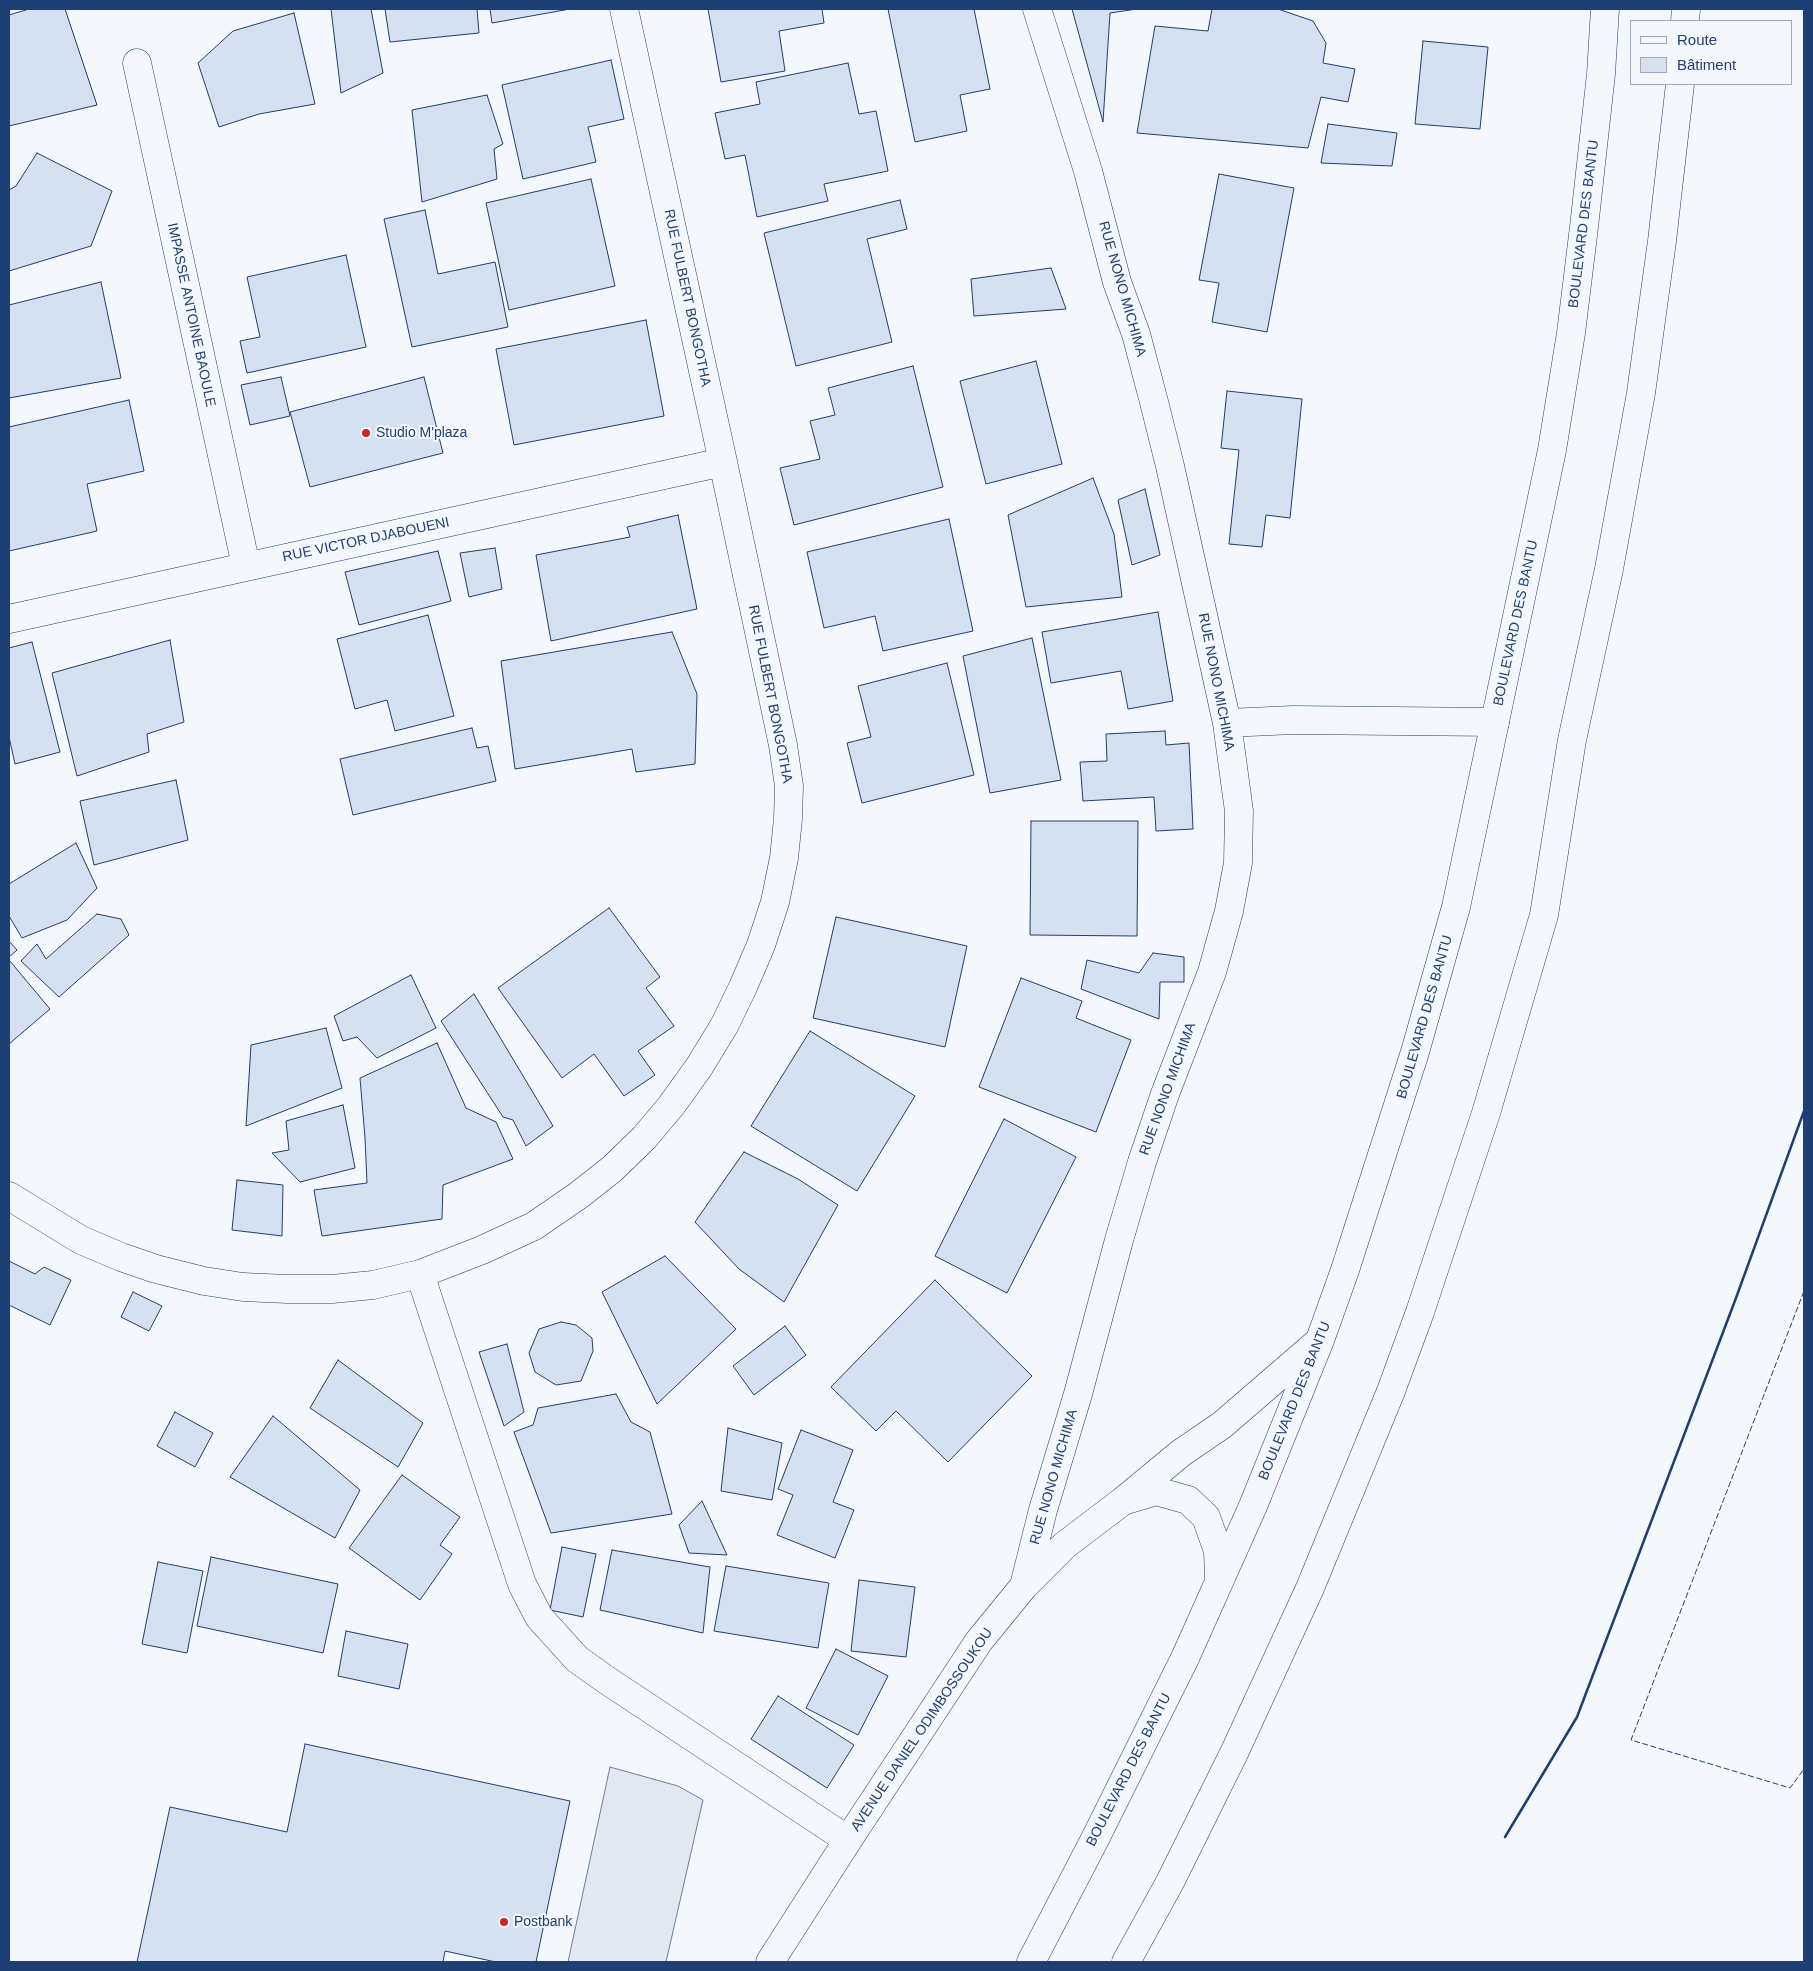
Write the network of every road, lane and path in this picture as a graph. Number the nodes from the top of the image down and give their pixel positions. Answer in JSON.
{"nodes":[{"id":1,"x":624,"y":9,"type":"edge"},
{"id":2,"x":1036,"y":9,"type":"edge"},
{"id":3,"x":1605,"y":9,"type":"edge"},
{"id":4,"x":137,"y":63,"type":"dead end"},
{"id":5,"x":1680,"y":85,"type":"edge"},
{"id":6,"x":723,"y":462,"type":"junction"},
{"id":7,"x":246,"y":566,"type":"junction"},
{"id":8,"x":9,"y":619,"type":"edge"},
{"id":9,"x":1495,"y":722,"type":"junction"},
{"id":10,"x":1227,"y":723,"type":"junction"},
{"id":11,"x":9,"y":1196,"type":"edge"},
{"id":12,"x":420,"y":1274,"type":"junction"},
{"id":13,"x":1320,"y":1340,"type":"junction"},
{"id":14,"x":1122,"y":1501,"type":"junction"},
{"id":15,"x":1219,"y":1582,"type":"junction"},
{"id":16,"x":1024,"y":1586,"type":"junction"},
{"id":17,"x":848,"y":1840,"type":"junction"},
{"id":18,"x":770,"y":1962,"type":"edge"},
{"id":19,"x":1030,"y":1962,"type":"edge"},
{"id":20,"x":1126,"y":1962,"type":"edge"}],
"edges":[{"from":1,"to":6,"type":"main road","name":"RUE FULBERT BONGOTHA"},
{"from":2,"to":10,"type":"main road","name":"RUE NONO MICHIMA"},
{"from":3,"to":9,"type":"main road","name":"BOULEVARD DES BANTU"},
{"from":4,"to":7,"type":"main road","name":"IMPASSE ANTOINE BAOULE"},
{"from":5,"to":20,"type":"main road"},
{"from":6,"to":7,"type":"main road","name":"RUE VICTOR DJABOUENI"},
{"from":6,"to":12,"type":"main road","name":"RUE FULBERT BONGOTHA"},
{"from":7,"to":8,"type":"main road","name":"RUE VICTOR DJABOUENI"},
{"from":9,"to":10,"type":"main road"},
{"from":9,"to":13,"type":"main road","name":"BOULEVARD DES BANTU"},
{"from":10,"to":16,"type":"main road","name":"RUE NONO MICHIMA"},
{"from":11,"to":12,"type":"main road","name":"RUE FULBERT BONGOTHA"},
{"from":12,"to":17,"type":"main road"},
{"from":13,"to":14,"type":"main road","name":"AVENUE DANIEL ODIMBOSSOUKOU"},
{"from":13,"to":15,"type":"main road","name":"BOULEVARD DES BANTU"},
{"from":14,"to":15,"type":"main road"},
{"from":14,"to":16,"type":"main road","name":"AVENUE DANIEL ODIMBOSSOUKOU"},
{"from":15,"to":19,"type":"main road","name":"BOULEVARD DES BANTU"},
{"from":16,"to":17,"type":"main road","name":"AVENUE DANIEL ODIMBOSSOUKOU"},
{"from":17,"to":18,"type":"main road","name":"AVENUE DANIEL ODIMBOSSOUKOU"}]}
